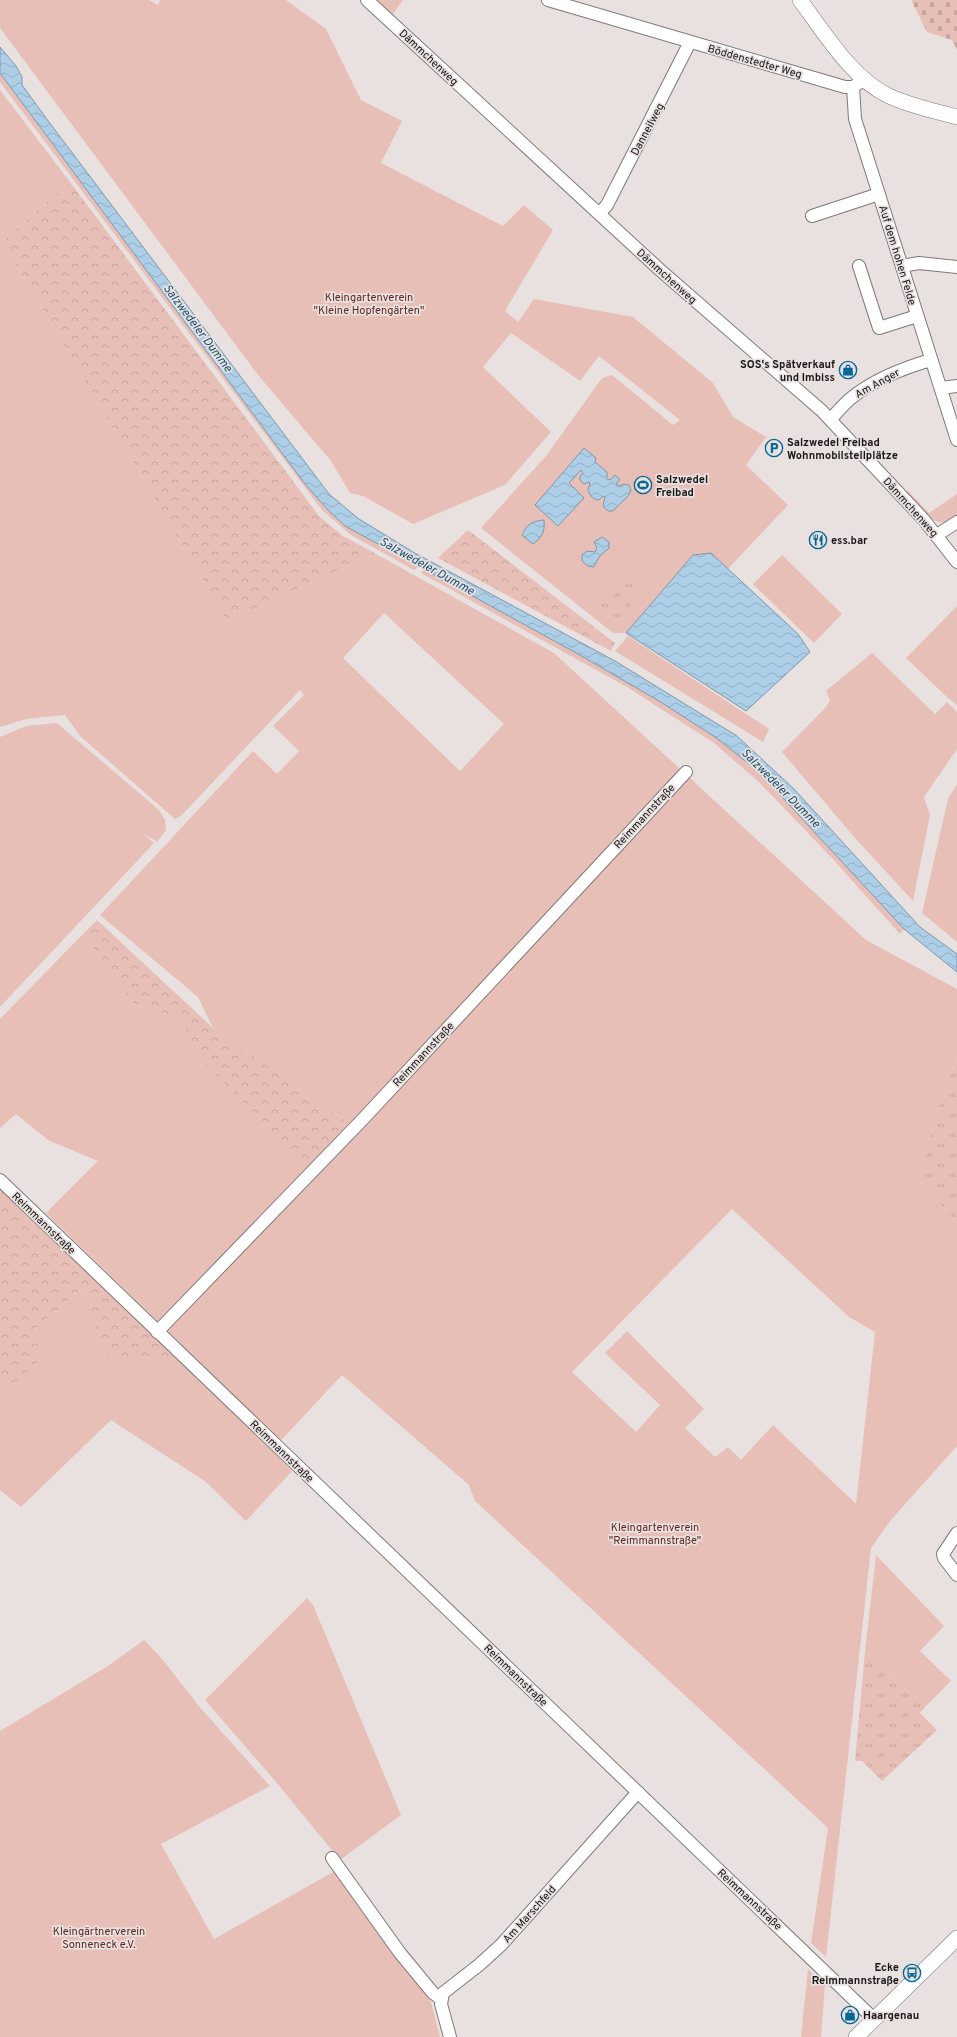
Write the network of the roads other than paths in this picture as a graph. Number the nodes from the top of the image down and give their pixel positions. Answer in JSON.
{"nodes":[{"id":1,"x":367,"y":0,"type":"edge"},
{"id":2,"x":548,"y":0,"type":"edge"},
{"id":3,"x":800,"y":0,"type":"edge"},
{"id":4,"x":690,"y":42,"type":"junction"},
{"id":5,"x":858,"y":83,"type":"junction"},
{"id":6,"x":957,"y":117,"type":"edge"},
{"id":7,"x":879,"y":194,"type":"junction"},
{"id":8,"x":599,"y":214,"type":"junction"},
{"id":9,"x":812,"y":216,"type":"dead end"},
{"id":10,"x":859,"y":266,"type":"dead end"},
{"id":11,"x":902,"y":266,"type":"junction"},
{"id":12,"x":957,"y":267,"type":"edge"},
{"id":13,"x":917,"y":316,"type":"junction"},
{"id":14,"x":931,"y":360,"type":"junction"},
{"id":15,"x":957,"y":386,"type":"edge"},
{"id":16,"x":941,"y":388,"type":"junction"},
{"id":17,"x":831,"y":419,"type":"junction"},
{"id":18,"x":957,"y":440,"type":"edge"},
{"id":19,"x":957,"y":522,"type":"edge"},
{"id":20,"x":937,"y":535,"type":"junction"},
{"id":21,"x":957,"y":562,"type":"edge"},
{"id":22,"x":686,"y":772,"type":"dead end"},
{"id":23,"x":0,"y":1180,"type":"edge"},
{"id":24,"x":157,"y":1332,"type":"junction"},
{"id":25,"x":957,"y":1533,"type":"edge"},
{"id":26,"x":957,"y":1575,"type":"edge"},
{"id":27,"x":638,"y":1792,"type":"junction"},
{"id":28,"x":332,"y":1858,"type":"dead end"},
{"id":29,"x":957,"y":1938,"type":"edge"},
{"id":30,"x":441,"y":1999,"type":"junction"},
{"id":31,"x":874,"y":2019,"type":"junction"},
{"id":32,"x":450,"y":2037,"type":"edge"},
{"id":33,"x":856,"y":2037,"type":"edge"}],
"edges":[{"from":1,"to":8,"type":"street","name":"Dämmchenweg"},
{"from":2,"to":4,"type":"street","name":"Böddenstedter Weg"},
{"from":3,"to":5,"type":"street"},
{"from":4,"to":5,"type":"street","name":"Böddenstedter Weg"},
{"from":4,"to":8,"type":"street","name":"Danneilweg"},
{"from":5,"to":6,"type":"street","name":"Böddenstedter Weg"},
{"from":5,"to":7,"type":"street","name":"Auf dem hohen Felde"},
{"from":7,"to":9,"type":"street","name":"Auf dem hohen Felde"},
{"from":7,"to":11,"type":"street","name":"Auf dem hohen Felde"},
{"from":8,"to":17,"type":"street","name":"Dämmchenweg"},
{"from":10,"to":13,"type":"street","name":"Auf dem hohen Felde"},
{"from":11,"to":12,"type":"street"},
{"from":11,"to":13,"type":"street","name":"Auf dem hohen Felde"},
{"from":13,"to":14,"type":"street","name":"Auf dem hohen Felde"},
{"from":14,"to":16,"type":"street","name":"Auf dem hohen Felde"},
{"from":14,"to":17,"type":"street","name":"Am Anger"},
{"from":15,"to":16,"type":"street"},
{"from":16,"to":18,"type":"street","name":"Auf dem hohen Felde"},
{"from":17,"to":20,"type":"street","name":"Dämmchenweg"},
{"from":19,"to":20,"type":"street"},
{"from":20,"to":21,"type":"street","name":"Dämmchenweg"},
{"from":22,"to":24,"type":"street","name":"Reimmannstraße"},
{"from":23,"to":24,"type":"street","name":"Reimmannstraße"},
{"from":24,"to":27,"type":"street","name":"Reimmannstraße"},
{"from":25,"to":26,"type":"street"},
{"from":27,"to":30,"type":"street","name":"Am Marschfeld"},
{"from":27,"to":31,"type":"street","name":"Reimmannstraße"},
{"from":28,"to":30,"type":"street"},
{"from":29,"to":31,"type":"street"},
{"from":30,"to":32,"type":"street"},
{"from":31,"to":33,"type":"street"}]}
